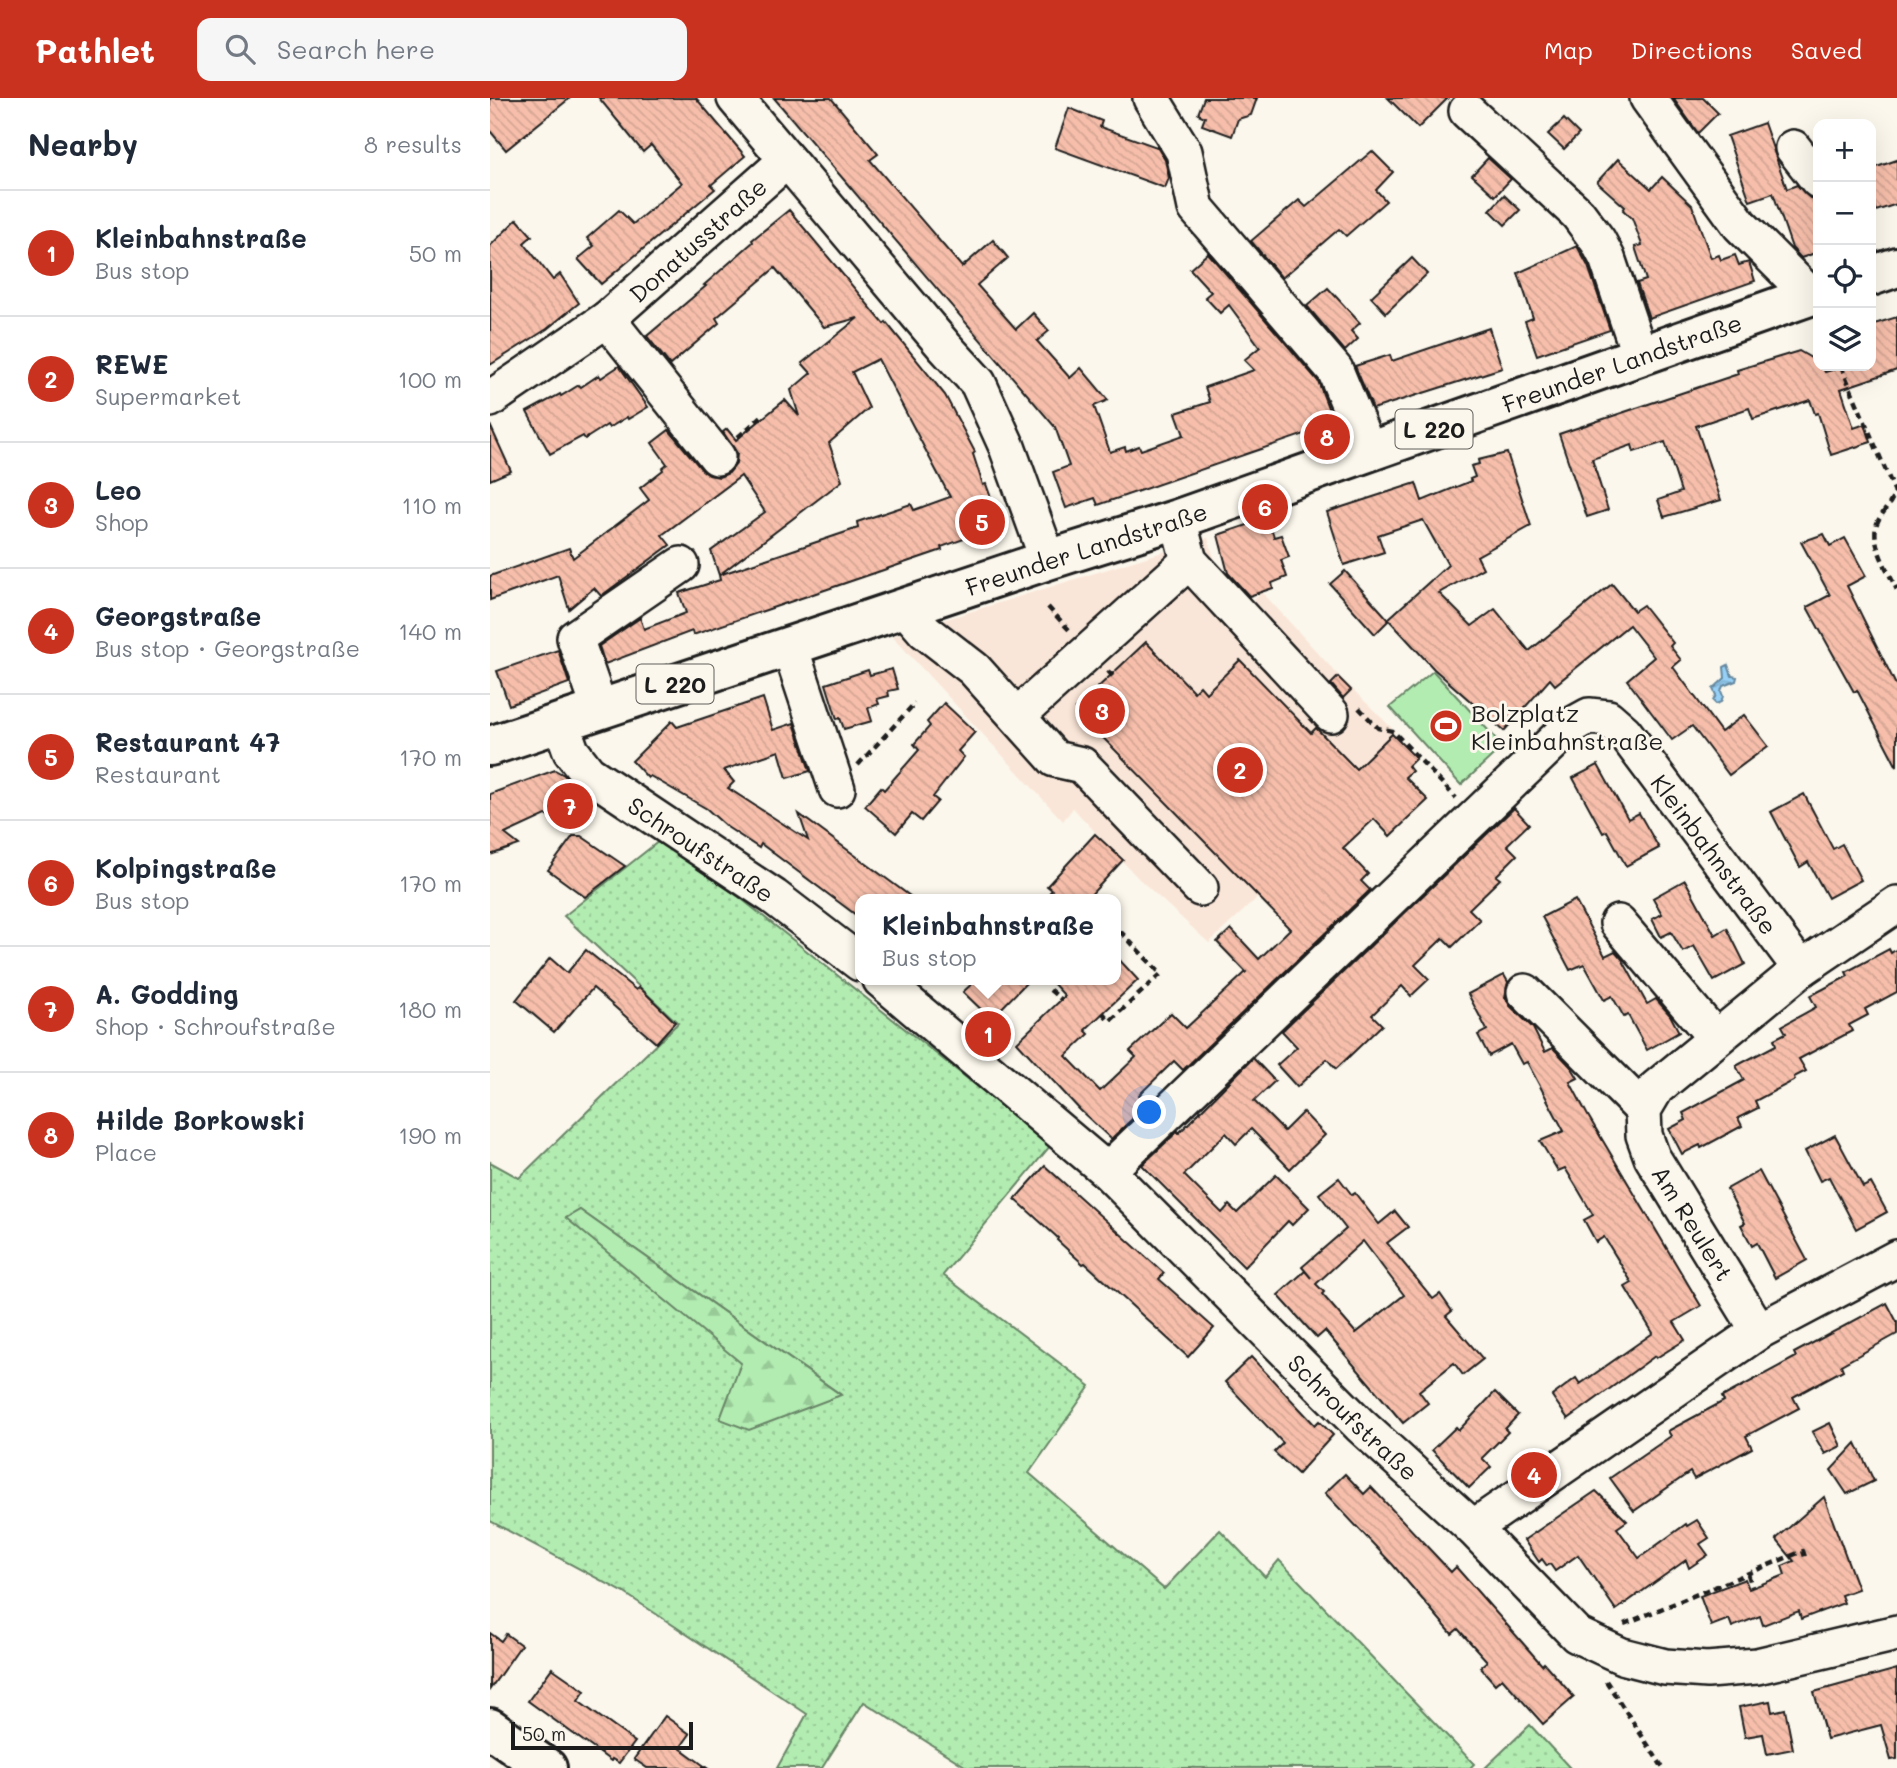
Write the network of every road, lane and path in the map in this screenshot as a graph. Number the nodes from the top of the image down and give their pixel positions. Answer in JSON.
{"nodes":[{"id":1,"x":735,"y":98,"type":"edge"},
{"id":2,"x":1648,"y":98,"type":"edge"},
{"id":3,"x":1153,"y":99,"type":"edge"},
{"id":4,"x":1467,"y":111,"type":"dead end"},
{"id":5,"x":1793,"y":148,"type":"dead end"},
{"id":6,"x":787,"y":160,"type":"junction"},
{"id":7,"x":1813,"y":174,"type":"edge"},
{"id":8,"x":1897,"y":267,"type":"edge"},
{"id":9,"x":1876,"y":274,"type":"edge"},
{"id":10,"x":1813,"y":294,"type":"edge"},
{"id":11,"x":1813,"y":295,"type":"edge"},
{"id":12,"x":607,"y":319,"type":"junction"},
{"id":13,"x":1640,"y":356,"type":"junction"},
{"id":14,"x":1843,"y":371,"type":"edge"},
{"id":15,"x":490,"y":399,"type":"edge"},
{"id":16,"x":1369,"y":452,"type":"junction"},
{"id":17,"x":717,"y":457,"type":"dead end"},
{"id":18,"x":1178,"y":519,"type":"junction"},
{"id":19,"x":1048,"y":560,"type":"junction"},
{"id":20,"x":1189,"y":561,"type":"junction"},
{"id":21,"x":681,"y":565,"type":"dead end"},
{"id":22,"x":1897,"y":590,"type":"edge"},
{"id":23,"x":906,"y":609,"type":"junction"},
{"id":24,"x":790,"y":647,"type":"junction"},
{"id":25,"x":915,"y":703,"type":"dead end"},
{"id":26,"x":600,"y":710,"type":"junction"},
{"id":27,"x":1331,"y":714,"type":"dead end"},
{"id":28,"x":1017,"y":716,"type":"junction"},
{"id":29,"x":561,"y":723,"type":"junction"},
{"id":30,"x":1393,"y":731,"type":"dead end"},
{"id":31,"x":490,"y":746,"type":"edge"},
{"id":32,"x":837,"y":789,"type":"joint"},
{"id":33,"x":1473,"y":817,"type":"junction"},
{"id":34,"x":1200,"y":888,"type":"dead end"},
{"id":35,"x":1897,"y":904,"type":"edge"},
{"id":36,"x":1618,"y":923,"type":"dead end"},
{"id":37,"x":1121,"y":932,"type":"edge"},
{"id":38,"x":855,"y":960,"type":"edge"},
{"id":39,"x":1801,"y":969,"type":"junction"},
{"id":40,"x":887,"y":985,"type":"edge"},
{"id":41,"x":1050,"y":990,"type":"dead end"},
{"id":42,"x":1525,"y":992,"type":"dead end"},
{"id":43,"x":1062,"y":1000,"type":"dead end"},
{"id":44,"x":1103,"y":1013,"type":"dead end"},
{"id":45,"x":1715,"y":1037,"type":"junction"},
{"id":46,"x":1643,"y":1110,"type":"junction"},
{"id":47,"x":1107,"y":1171,"type":"junction"},
{"id":48,"x":1897,"y":1258,"type":"edge"},
{"id":49,"x":1759,"y":1331,"type":"junction"},
{"id":50,"x":1473,"y":1528,"type":"junction"},
{"id":51,"x":1805,"y":1557,"type":"dead end"},
{"id":52,"x":1748,"y":1574,"type":"junction"},
{"id":53,"x":1752,"y":1587,"type":"dead end"},
{"id":54,"x":1897,"y":1633,"type":"edge"},
{"id":55,"x":1577,"y":1635,"type":"junction"},
{"id":56,"x":1604,"y":1677,"type":"dead end"},
{"id":57,"x":490,"y":1728,"type":"edge"},
{"id":58,"x":548,"y":1768,"type":"edge"},
{"id":59,"x":1663,"y":1768,"type":"edge"}],
"edges":[{"from":1,"to":6,"type":"street"},
{"from":2,"to":10,"type":"street"},
{"from":3,"to":16,"type":"street"},
{"from":4,"to":13,"type":"street"},
{"from":5,"to":7,"type":"street"},
{"from":6,"to":12,"type":"street","name":"Donatusstraße"},
{"from":6,"to":19,"type":"street"},
{"from":8,"to":9,"type":"main road"},
{"from":11,"to":13,"type":"main road","name":"Freunder Landstraße","number":"L 220"},
{"from":12,"to":15,"type":"street","name":"Donatusstraße"},
{"from":12,"to":17,"type":"street","name":"Donatusstraße"},
{"from":13,"to":16,"type":"main road","name":"Freunder Landstraße","number":"L 220"},
{"from":14,"to":22,"type":"path"},
{"from":16,"to":18,"type":"main road","name":"Freunder Landstraße","number":"L 220"},
{"from":18,"to":19,"type":"main road","name":"Freunder Landstraße","number":"L 220"},
{"from":18,"to":20,"type":"street"},
{"from":19,"to":23,"type":"main road","name":"Freunder Landstraße","number":"L 220"},
{"from":20,"to":27,"type":"street"},
{"from":20,"to":28,"type":"street"},
{"from":21,"to":26,"type":"street"},
{"from":23,"to":24,"type":"main road","name":"Freunder Landstraße","number":"L 220"},
{"from":23,"to":28,"type":"street"},
{"from":24,"to":26,"type":"main road","name":"Freunder Landstraße","number":"L 220"},
{"from":24,"to":32,"type":"street"},
{"from":25,"to":32,"type":"path"},
{"from":26,"to":29,"type":"main road","name":"Freunder Landstraße","number":"L 220"},
{"from":28,"to":34,"type":"street"},
{"from":29,"to":31,"type":"main road","name":"Freunder Landstraße","number":"L 220"},
{"from":29,"to":38,"type":"street","name":"Schroufstraße"},
{"from":30,"to":33,"type":"path"},
{"from":33,"to":39,"type":"street","name":"Kleinbahnstraße"},
{"from":33,"to":47,"type":"street","name":"Kleinbahnstraße"},
{"from":35,"to":39,"type":"street"},
{"from":36,"to":45,"type":"street"},
{"from":37,"to":44,"type":"path"},
{"from":39,"to":45,"type":"street"},
{"from":40,"to":47,"type":"street","name":"Schroufstraße"},
{"from":41,"to":43,"type":"path"},
{"from":42,"to":46,"type":"street"},
{"from":45,"to":46,"type":"street"},
{"from":46,"to":49,"type":"street","name":"Am Reulert"},
{"from":47,"to":50,"type":"street","name":"Schroufstraße"},
{"from":48,"to":49,"type":"street"},
{"from":49,"to":50,"type":"street"},
{"from":50,"to":55,"type":"street","name":"Schroufstraße"},
{"from":51,"to":52,"type":"path"},
{"from":52,"to":53,"type":"path"},
{"from":52,"to":55,"type":"path"},
{"from":54,"to":55,"type":"street","name":"Schroufstraße"},
{"from":56,"to":59,"type":"path"},
{"from":57,"to":58,"type":"main road"}]}
